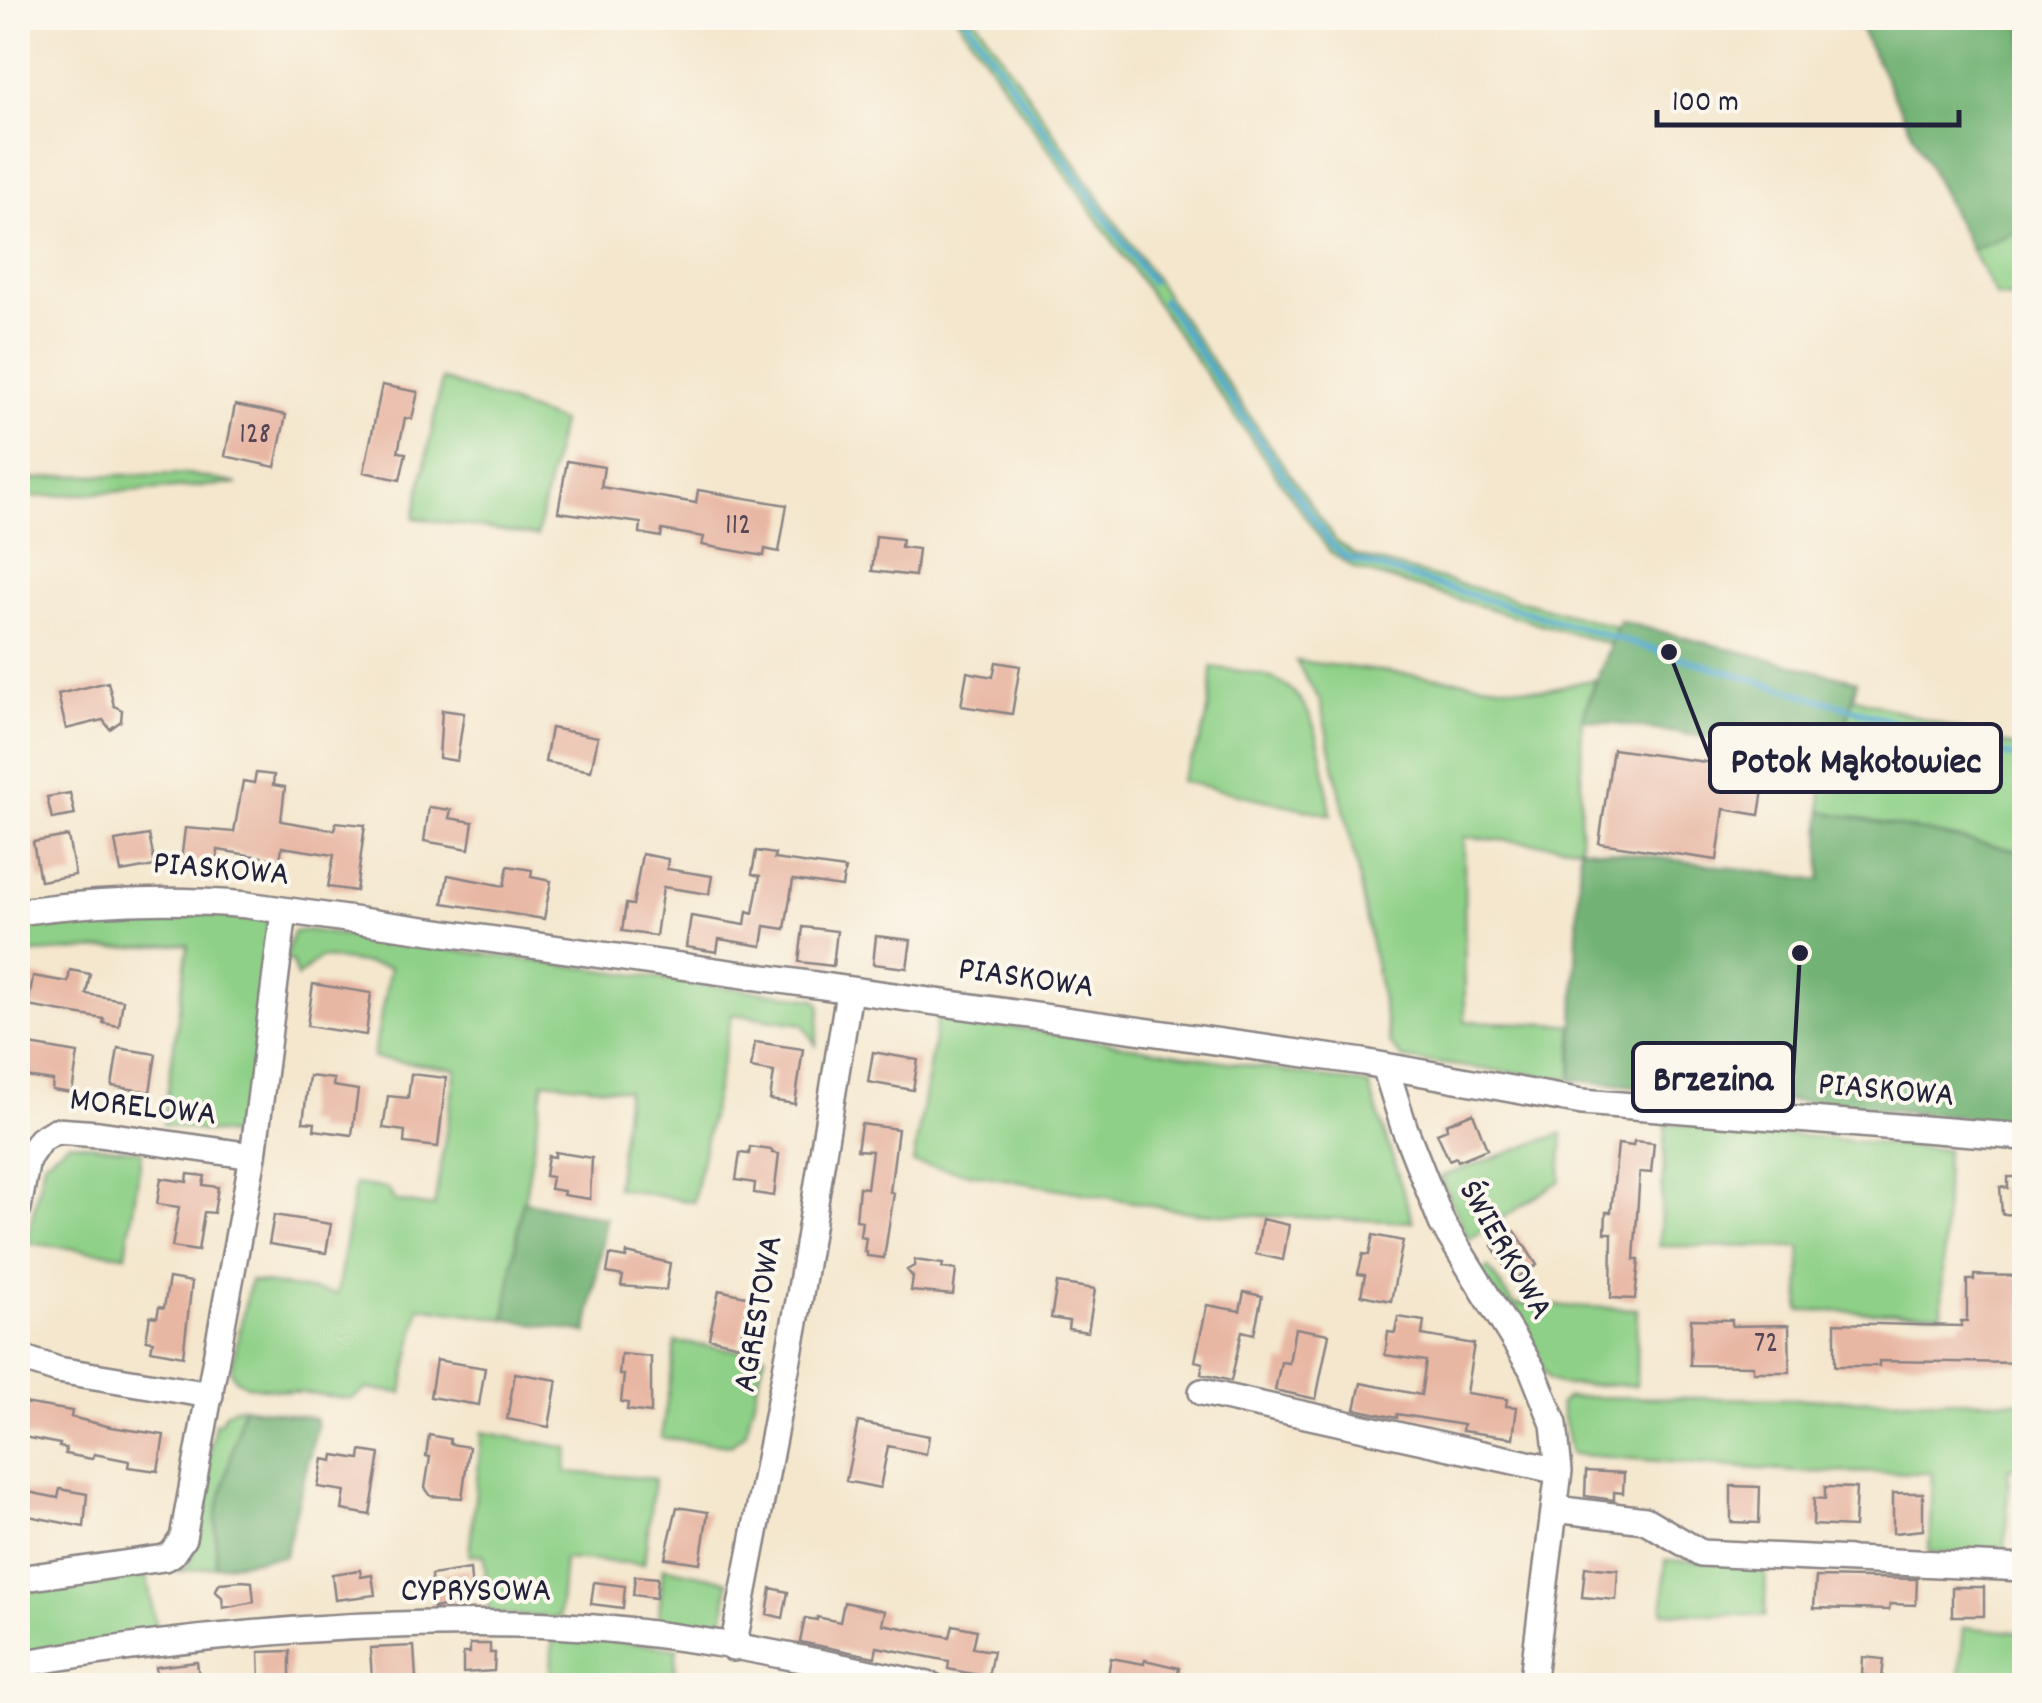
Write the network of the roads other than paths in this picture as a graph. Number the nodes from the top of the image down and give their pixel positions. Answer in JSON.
{"nodes":[{"id":1,"x":284,"y":910,"type":"junction"},
{"id":2,"x":18,"y":912,"type":"edge"},
{"id":3,"x":849,"y":992,"type":"junction"},
{"id":4,"x":1385,"y":1066,"type":"junction"},
{"id":5,"x":2024,"y":1138,"type":"edge"},
{"id":6,"x":254,"y":1156,"type":"junction"},
{"id":7,"x":18,"y":1208,"type":"edge"},
{"id":8,"x":18,"y":1357,"type":"edge"},
{"id":9,"x":1202,"y":1392,"type":"dead end"},
{"id":10,"x":210,"y":1395,"type":"junction"},
{"id":11,"x":1559,"y":1471,"type":"junction"},
{"id":12,"x":1555,"y":1509,"type":"junction"},
{"id":13,"x":2024,"y":1568,"type":"edge"},
{"id":14,"x":18,"y":1578,"type":"edge"},
{"id":15,"x":733,"y":1648,"type":"junction"},
{"id":16,"x":18,"y":1664,"type":"edge"},
{"id":17,"x":932,"y":1686,"type":"edge"},
{"id":18,"x":1532,"y":1686,"type":"edge"}],
"edges":[{"from":1,"to":2,"type":"street","name":"PIASKOWA"},
{"from":1,"to":3,"type":"street","name":"PIASKOWA"},
{"from":1,"to":6,"type":"street","name":"MORELOWA"},
{"from":3,"to":4,"type":"street","name":"PIASKOWA"},
{"from":3,"to":15,"type":"street","name":"AGRESTOWA"},
{"from":4,"to":5,"type":"street","name":"PIASKOWA"},
{"from":4,"to":11,"type":"street","name":"ŚWIERKOWA"},
{"from":6,"to":7,"type":"street","name":"MORELOWA"},
{"from":6,"to":10,"type":"street","name":"MORELOWA"},
{"from":8,"to":10,"type":"street"},
{"from":9,"to":11,"type":"street"},
{"from":10,"to":14,"type":"street","name":"MORELOWA"},
{"from":11,"to":12,"type":"street","name":"ŚWIERKOWA"},
{"from":12,"to":13,"type":"street"},
{"from":12,"to":18,"type":"street","name":"ŚWIERKOWA"},
{"from":15,"to":16,"type":"street","name":"CYPRYSOWA"},
{"from":15,"to":17,"type":"street","name":"CYPRYSOWA"}]}
